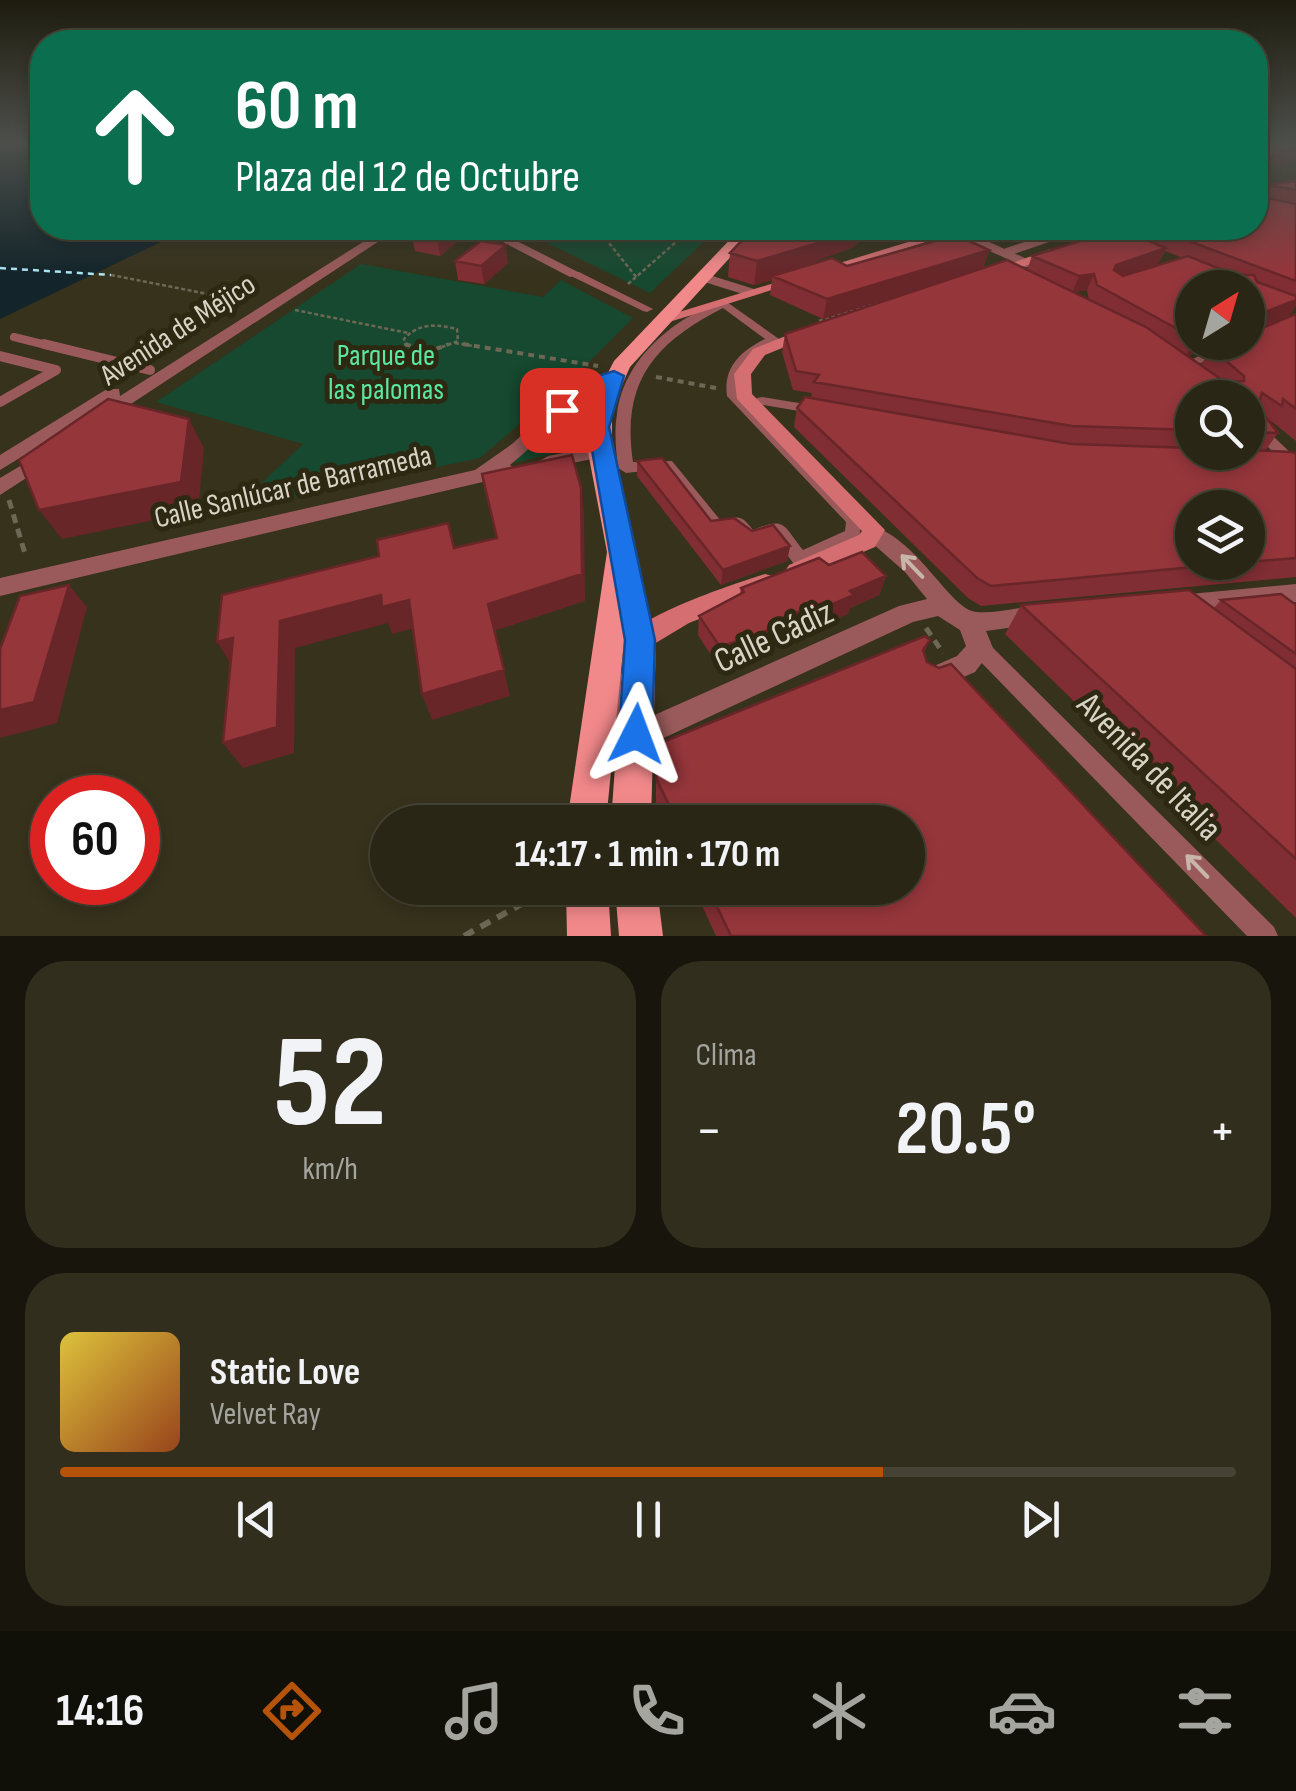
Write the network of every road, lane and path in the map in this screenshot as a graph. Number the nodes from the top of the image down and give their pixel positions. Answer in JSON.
{"nodes":[{"id":1,"x":358,"y":240,"type":"edge"},
{"id":2,"x":374,"y":240,"type":"edge"},
{"id":3,"x":506,"y":240,"type":"edge"},
{"id":4,"x":607,"y":240,"type":"edge"},
{"id":5,"x":679,"y":240,"type":"edge"},
{"id":6,"x":738,"y":240,"type":"edge"},
{"id":7,"x":928,"y":240,"type":"edge"},
{"id":8,"x":974,"y":240,"type":"edge"},
{"id":9,"x":1030,"y":240,"type":"edge"},
{"id":10,"x":1039,"y":240,"type":"edge"},
{"id":11,"x":1076,"y":240,"type":"edge"},
{"id":12,"x":1120,"y":240,"type":"edge"},
{"id":13,"x":1034,"y":242,"type":"junction"},
{"id":14,"x":1125,"y":242,"type":"edge"},
{"id":15,"x":1004,"y":253,"type":"junction"},
{"id":16,"x":1026,"y":262,"type":"junction"},
{"id":17,"x":1002,"y":270,"type":"junction"},
{"id":18,"x":575,"y":274,"type":"joint"},
{"id":19,"x":111,"y":275,"type":"dead end"},
{"id":20,"x":703,"y":277,"type":"junction"},
{"id":21,"x":637,"y":278,"type":"junction"},
{"id":22,"x":968,"y":281,"type":"edge"},
{"id":23,"x":1026,"y":281,"type":"edge"},
{"id":24,"x":626,"y":285,"type":"dead end"},
{"id":25,"x":749,"y":292,"type":"junction"},
{"id":26,"x":244,"y":301,"type":"dead end"},
{"id":27,"x":883,"y":302,"type":"edge"},
{"id":28,"x":271,"y":306,"type":"junction"},
{"id":29,"x":654,"y":315,"type":"junction"},
{"id":30,"x":819,"y":329,"type":"edge"},
{"id":31,"x":408,"y":333,"type":"junction"},
{"id":32,"x":14,"y":336,"type":"dead end"},
{"id":33,"x":770,"y":336,"type":"junction"},
{"id":34,"x":455,"y":344,"type":"junction"},
{"id":35,"x":0,"y":356,"type":"edge"},
{"id":36,"x":1174,"y":356,"type":"edge"},
{"id":37,"x":1197,"y":360,"type":"edge"},
{"id":38,"x":1188,"y":364,"type":"junction"},
{"id":39,"x":150,"y":370,"type":"junction"},
{"id":40,"x":607,"y":371,"type":"junction"},
{"id":41,"x":637,"y":374,"type":"junction"},
{"id":42,"x":1200,"y":375,"type":"edge"},
{"id":43,"x":724,"y":379,"type":"dead end"},
{"id":44,"x":762,"y":401,"type":"dead end"},
{"id":45,"x":0,"y":402,"type":"edge"},
{"id":46,"x":838,"y":414,"type":"edge"},
{"id":47,"x":1265,"y":439,"type":"edge"},
{"id":48,"x":600,"y":452,"type":"junction"},
{"id":49,"x":0,"y":464,"type":"edge"},
{"id":50,"x":1289,"y":465,"type":"edge"},
{"id":51,"x":460,"y":479,"type":"junction"},
{"id":52,"x":3,"y":492,"type":"edge"},
{"id":53,"x":874,"y":535,"type":"junction"},
{"id":54,"x":620,"y":538,"type":"junction"},
{"id":55,"x":26,"y":557,"type":"dead end"},
{"id":56,"x":0,"y":587,"type":"edge"},
{"id":57,"x":1296,"y":593,"type":"edge"},
{"id":58,"x":932,"y":612,"type":"junction"},
{"id":59,"x":613,"y":613,"type":"junction"},
{"id":60,"x":1069,"y":613,"type":"edge"},
{"id":61,"x":970,"y":623,"type":"junction"},
{"id":62,"x":1204,"y":630,"type":"edge"},
{"id":63,"x":640,"y":640,"type":"junction"},
{"id":64,"x":980,"y":648,"type":"junction"},
{"id":65,"x":947,"y":658,"type":"dead end"},
{"id":66,"x":927,"y":681,"type":"edge"},
{"id":67,"x":636,"y":734,"type":"junction"},
{"id":68,"x":588,"y":805,"type":"edge"},
{"id":69,"x":632,"y":805,"type":"edge"},
{"id":70,"x":520,"y":905,"type":"edge"},
{"id":71,"x":589,"y":905,"type":"edge"},
{"id":72,"x":637,"y":905,"type":"edge"},
{"id":73,"x":464,"y":936,"type":"edge"},
{"id":74,"x":590,"y":936,"type":"edge"},
{"id":75,"x":640,"y":936,"type":"edge"},
{"id":76,"x":1265,"y":936,"type":"edge"}],
"edges":[{"from":1,"to":39,"type":"street","name":"Avenida de Méjico"},
{"from":2,"to":28,"type":"street","name":"Avenida de Méjico"},
{"from":3,"to":18,"type":"street"},
{"from":4,"to":21,"type":"path"},
{"from":5,"to":21,"type":"path"},
{"from":6,"to":20,"type":"main road"},
{"from":7,"to":25,"type":"main road"},
{"from":8,"to":15,"type":"lane"},
{"from":9,"to":13,"type":"lane"},
{"from":10,"to":13,"type":"lane"},
{"from":11,"to":16,"type":"main road"},
{"from":12,"to":14,"type":"street"},
{"from":13,"to":15,"type":"lane"},
{"from":15,"to":16,"type":"lane"},
{"from":16,"to":17,"type":"main road"},
{"from":17,"to":22,"type":"main road"},
{"from":17,"to":23,"type":"street"},
{"from":18,"to":29,"type":"street"},
{"from":19,"to":26,"type":"path"},
{"from":20,"to":25,"type":"street"},
{"from":20,"to":29,"type":"main road"},
{"from":21,"to":24,"type":"path"},
{"from":25,"to":29,"type":"main road"},
{"from":27,"to":33,"type":"path"},
{"from":28,"to":31,"type":"path"},
{"from":28,"to":52,"type":"street","name":"Avenida de Méjico"},
{"from":29,"to":40,"type":"main road"},
{"from":30,"to":53,"type":"main road"},
{"from":31,"to":34,"type":"path"},
{"from":31,"to":34,"type":"path"},
{"from":32,"to":39,"type":"lane"},
{"from":33,"to":41,"type":"street"},
{"from":33,"to":41,"type":"street"},
{"from":34,"to":40,"type":"path"},
{"from":35,"to":45,"type":"lane"},
{"from":36,"to":38,"type":"street"},
{"from":37,"to":38,"type":"street"},
{"from":38,"to":42,"type":"street"},
{"from":39,"to":49,"type":"street","name":"Avenida de Méjico"},
{"from":40,"to":48,"type":"main road"},
{"from":40,"to":51,"type":"street"},
{"from":41,"to":43,"type":"path"},
{"from":44,"to":46,"type":"street"},
{"from":47,"to":50,"type":"street"},
{"from":48,"to":51,"type":"street","name":"Calle Sanlúcar de Barrameda"},
{"from":48,"to":54,"type":"main road"},
{"from":51,"to":56,"type":"street","name":"Calle Sanlúcar de Barrameda"},
{"from":52,"to":55,"type":"path"},
{"from":58,"to":53,"type":"street","one_way":true},
{"from":53,"to":63,"type":"main road"},
{"from":54,"to":59,"type":"main road"},
{"from":54,"to":63,"type":"main road"},
{"from":57,"to":62,"type":"street"},
{"from":58,"to":61,"type":"street"},
{"from":58,"to":65,"type":"path"},
{"from":58,"to":67,"type":"street","name":"Calle Cádiz"},
{"from":59,"to":67,"type":"street"},
{"from":59,"to":68,"type":"main road"},
{"from":60,"to":61,"type":"street"},
{"from":61,"to":64,"type":"street"},
{"from":63,"to":67,"type":"main road"},
{"from":64,"to":66,"type":"street"},
{"from":76,"to":64,"type":"street","name":"Avenida de Italia","one_way":true},
{"from":67,"to":69,"type":"main road"},
{"from":70,"to":73,"type":"path"},
{"from":71,"to":74,"type":"main road"},
{"from":72,"to":75,"type":"main road"}]}
